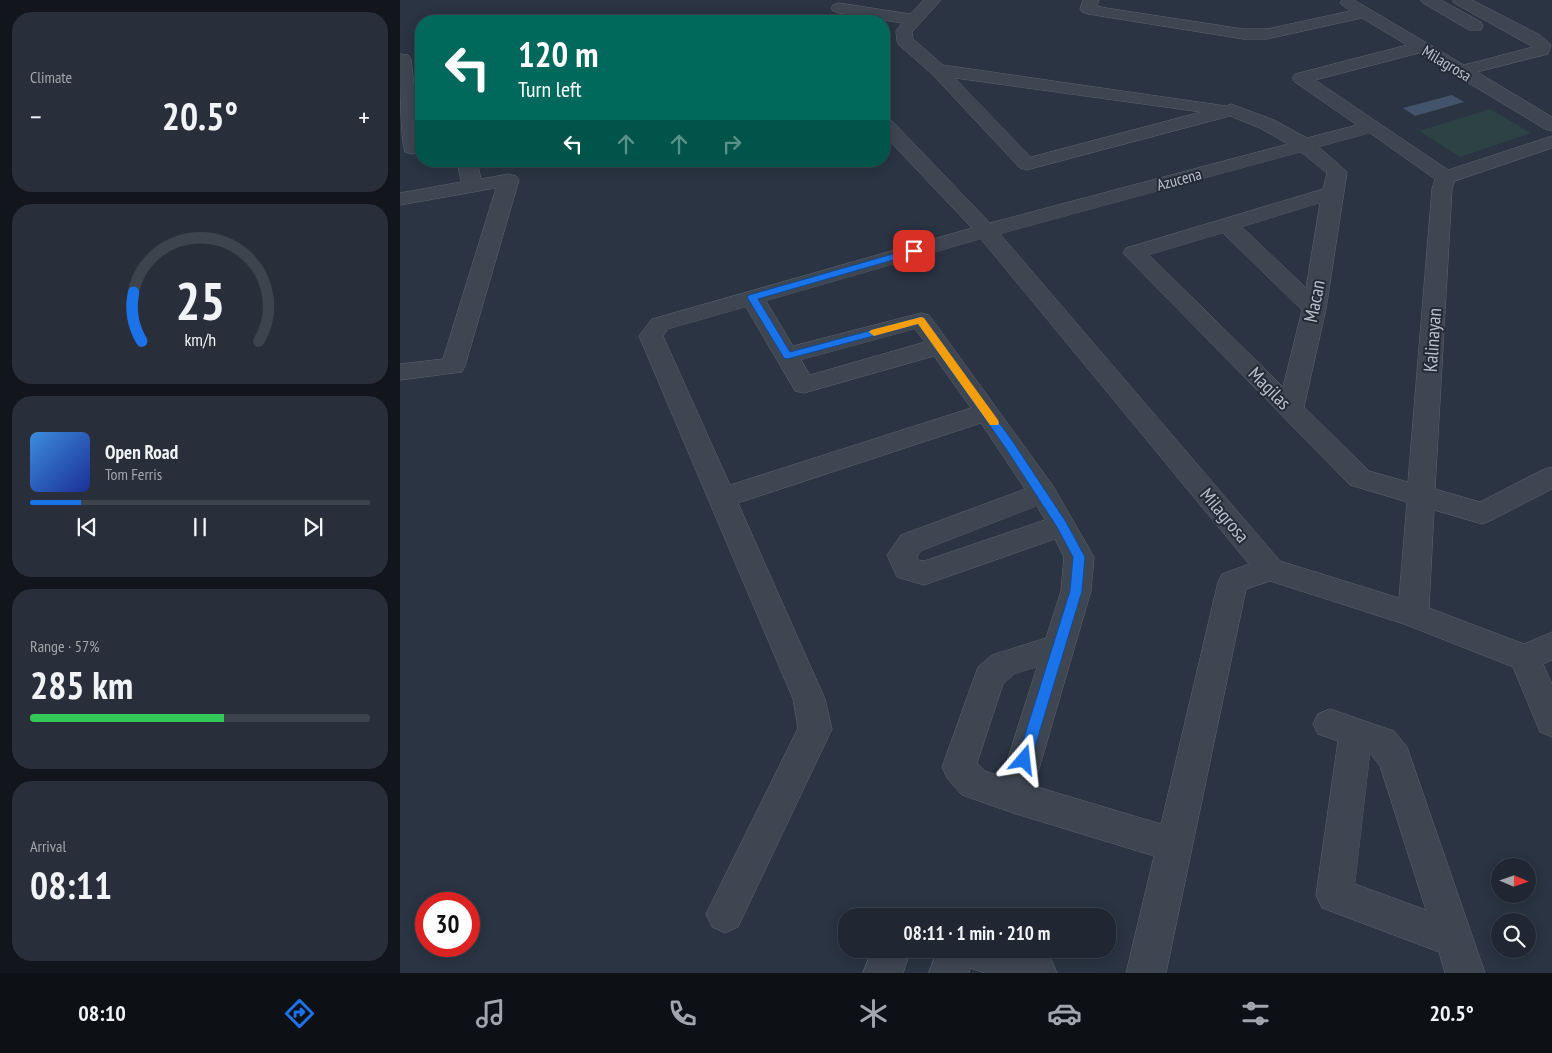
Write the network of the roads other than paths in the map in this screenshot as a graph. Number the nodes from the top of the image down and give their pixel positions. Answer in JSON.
{"nodes":[{"id":1,"x":933,"y":0,"type":"edge"},
{"id":2,"x":1090,"y":0,"type":"edge"},
{"id":3,"x":1342,"y":0,"type":"edge"},
{"id":4,"x":1429,"y":0,"type":"edge"},
{"id":5,"x":1460,"y":0,"type":"edge"},
{"id":6,"x":843,"y":4,"type":"edge"},
{"id":7,"x":1364,"y":13,"type":"junction"},
{"id":8,"x":832,"y":15,"type":"edge"},
{"id":9,"x":914,"y":20,"type":"junction"},
{"id":10,"x":1486,"y":32,"type":"dead end"},
{"id":11,"x":1510,"y":45,"type":"dead end"},
{"id":12,"x":1421,"y":48,"type":"junction"},
{"id":13,"x":1526,"y":54,"type":"junction"},
{"id":14,"x":415,"y":57,"type":"edge"},
{"id":15,"x":401,"y":59,"type":"edge"},
{"id":16,"x":938,"y":70,"type":"junction"},
{"id":17,"x":1461,"y":71,"type":"junction"},
{"id":18,"x":1545,"y":102,"type":"dead end"},
{"id":19,"x":1523,"y":108,"type":"junction"},
{"id":20,"x":1231,"y":110,"type":"junction"},
{"id":21,"x":1552,"y":125,"type":"edge"},
{"id":22,"x":1372,"y":127,"type":"junction"},
{"id":23,"x":890,"y":130,"type":"edge"},
{"id":24,"x":1552,"y":142,"type":"edge"},
{"id":25,"x":1305,"y":145,"type":"junction"},
{"id":26,"x":411,"y":148,"type":"edge"},
{"id":27,"x":468,"y":167,"type":"edge"},
{"id":28,"x":1446,"y":177,"type":"junction"},
{"id":29,"x":472,"y":185,"type":"junction"},
{"id":30,"x":1332,"y":193,"type":"junction"},
{"id":31,"x":400,"y":199,"type":"edge"},
{"id":32,"x":1227,"y":225,"type":"junction"},
{"id":33,"x":986,"y":230,"type":"junction"},
{"id":34,"x":752,"y":297,"type":"junction"},
{"id":35,"x":1314,"y":309,"type":"junction"},
{"id":36,"x":940,"y":346,"type":"junction"},
{"id":37,"x":787,"y":356,"type":"junction"},
{"id":38,"x":400,"y":372,"type":"edge"},
{"id":39,"x":1290,"y":408,"type":"junction"},
{"id":40,"x":987,"y":412,"type":"junction"},
{"id":41,"x":1552,"y":477,"type":"edge"},
{"id":42,"x":1043,"y":494,"type":"junction"},
{"id":43,"x":1422,"y":496,"type":"junction"},
{"id":44,"x":721,"y":498,"type":"junction"},
{"id":45,"x":1062,"y":525,"type":"junction"},
{"id":46,"x":1270,"y":568,"type":"junction"},
{"id":47,"x":1413,"y":615,"type":"junction"},
{"id":48,"x":1058,"y":647,"type":"junction"},
{"id":49,"x":1538,"y":651,"type":"edge"},
{"id":50,"x":1552,"y":722,"type":"edge"},
{"id":51,"x":1013,"y":797,"type":"junction"},
{"id":52,"x":1174,"y":844,"type":"junction"},
{"id":53,"x":725,"y":914,"type":"dead end"},
{"id":54,"x":1454,"y":939,"type":"junction"},
{"id":55,"x":889,"y":958,"type":"edge"},
{"id":56,"x":954,"y":958,"type":"edge"},
{"id":57,"x":996,"y":958,"type":"edge"},
{"id":58,"x":883,"y":973,"type":"edge"},
{"id":59,"x":949,"y":973,"type":"edge"},
{"id":60,"x":1037,"y":973,"type":"edge"},
{"id":61,"x":1146,"y":973,"type":"edge"},
{"id":62,"x":1465,"y":973,"type":"edge"}],
"edges":[{"from":1,"to":9,"type":"street"},
{"from":2,"to":7,"type":"street"},
{"from":3,"to":7,"type":"street","name":"Milagrosa"},
{"from":4,"to":10,"type":"street"},
{"from":5,"to":13,"type":"street"},
{"from":6,"to":8,"type":"street"},
{"from":6,"to":9,"type":"street"},
{"from":7,"to":12,"type":"street","name":"Milagrosa"},
{"from":9,"to":16,"type":"street"},
{"from":11,"to":13,"type":"street"},
{"from":12,"to":17,"type":"street","name":"Milagrosa"},
{"from":12,"to":22,"type":"street"},
{"from":13,"to":17,"type":"street"},
{"from":14,"to":15,"type":"street"},
{"from":15,"to":26,"type":"street"},
{"from":16,"to":20,"type":"street"},
{"from":16,"to":20,"type":"street"},
{"from":17,"to":19,"type":"street","name":"Milagrosa"},
{"from":18,"to":19,"type":"street"},
{"from":19,"to":21,"type":"street","name":"Milagrosa"},
{"from":20,"to":25,"type":"street"},
{"from":22,"to":25,"type":"street","name":"Azucena"},
{"from":22,"to":28,"type":"street"},
{"from":23,"to":33,"type":"street","name":"Milagrosa"},
{"from":24,"to":28,"type":"street"},
{"from":25,"to":30,"type":"street","name":"Macan"},
{"from":25,"to":33,"type":"street","name":"Azucena"},
{"from":27,"to":29,"type":"street"},
{"from":28,"to":43,"type":"street","name":"Kalinayan"},
{"from":29,"to":31,"type":"street"},
{"from":29,"to":38,"type":"street"},
{"from":30,"to":32,"type":"street"},
{"from":30,"to":35,"type":"street","name":"Macan"},
{"from":32,"to":35,"type":"street"},
{"from":32,"to":39,"type":"street","name":"Magilas"},
{"from":33,"to":34,"type":"street","name":"Azucena"},
{"from":33,"to":46,"type":"street","name":"Milagrosa"},
{"from":34,"to":37,"type":"street"},
{"from":34,"to":44,"type":"street","name":"Azucena"},
{"from":35,"to":39,"type":"street","name":"Macan"},
{"from":36,"to":37,"type":"street"},
{"from":36,"to":37,"type":"street"},
{"from":36,"to":40,"type":"street"},
{"from":39,"to":43,"type":"street","name":"Magilas"},
{"from":40,"to":42,"type":"street"},
{"from":40,"to":44,"type":"street"},
{"from":41,"to":43,"type":"street","name":"Magilas"},
{"from":42,"to":45,"type":"street"},
{"from":42,"to":45,"type":"street"},
{"from":43,"to":47,"type":"street","name":"Kalinayan"},
{"from":44,"to":53,"type":"street"},
{"from":45,"to":48,"type":"street"},
{"from":46,"to":47,"type":"street"},
{"from":46,"to":52,"type":"street"},
{"from":47,"to":49,"type":"street"},
{"from":48,"to":51,"type":"street"},
{"from":48,"to":51,"type":"street"},
{"from":49,"to":50,"type":"street"},
{"from":51,"to":52,"type":"street"},
{"from":52,"to":61,"type":"street"},
{"from":54,"to":54,"type":"street"},
{"from":54,"to":62,"type":"street"},
{"from":55,"to":58,"type":"street"},
{"from":56,"to":59,"type":"street"},
{"from":57,"to":60,"type":"street"}]}
